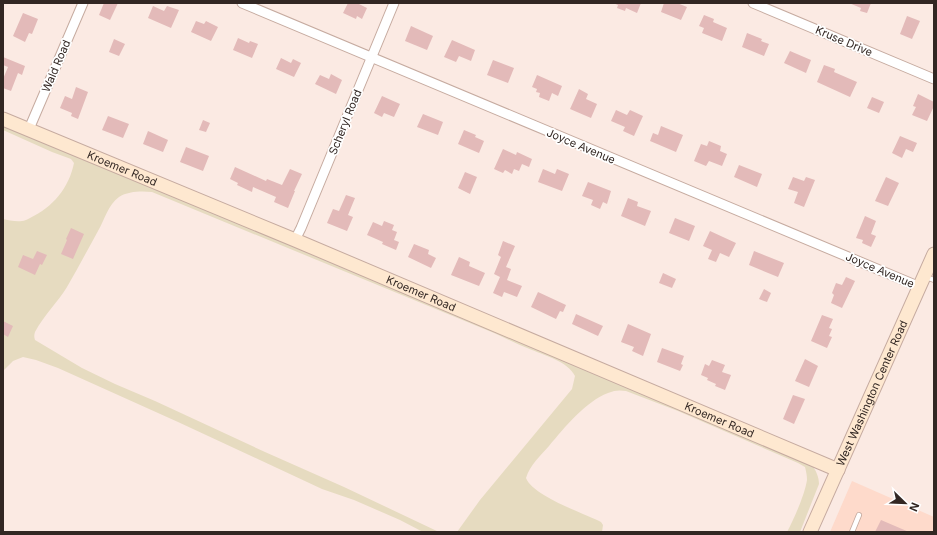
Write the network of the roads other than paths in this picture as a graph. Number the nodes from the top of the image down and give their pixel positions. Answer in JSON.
{"nodes":[{"id":1,"x":83,"y":3,"type":"edge"},
{"id":2,"x":242,"y":3,"type":"edge"},
{"id":3,"x":394,"y":3,"type":"edge"},
{"id":4,"x":753,"y":3,"type":"edge"},
{"id":5,"x":371,"y":58,"type":"junction"},
{"id":6,"x":934,"y":79,"type":"edge"},
{"id":7,"x":3,"y":119,"type":"edge"},
{"id":8,"x":29,"y":129,"type":"junction"},
{"id":9,"x":295,"y":240,"type":"junction"},
{"id":10,"x":934,"y":254,"type":"edge"},
{"id":11,"x":926,"y":281,"type":"edge"},
{"id":12,"x":838,"y":470,"type":"junction"},
{"id":13,"x":859,"y":515,"type":"dead end"},
{"id":14,"x":810,"y":532,"type":"edge"},
{"id":15,"x":852,"y":532,"type":"edge"}],
"edges":[{"from":1,"to":8,"type":"street","name":"Wald Road"},
{"from":2,"to":5,"type":"street","name":"Joyce Avenue"},
{"from":3,"to":5,"type":"street","name":"Scheryl Road"},
{"from":4,"to":6,"type":"street","name":"Kruse Drive"},
{"from":5,"to":9,"type":"street","name":"Scheryl Road"},
{"from":5,"to":11,"type":"street","name":"Joyce Avenue"},
{"from":7,"to":8,"type":"street","name":"Kroemer Road"},
{"from":8,"to":9,"type":"street","name":"Kroemer Road"},
{"from":9,"to":12,"type":"street","name":"Kroemer Road"},
{"from":10,"to":11,"type":"street","name":"West Washington Center Road"},
{"from":11,"to":12,"type":"street","name":"West Washington Center Road"},
{"from":12,"to":14,"type":"street","name":"West Washington Center Road"},
{"from":13,"to":15,"type":"lane"}]}
